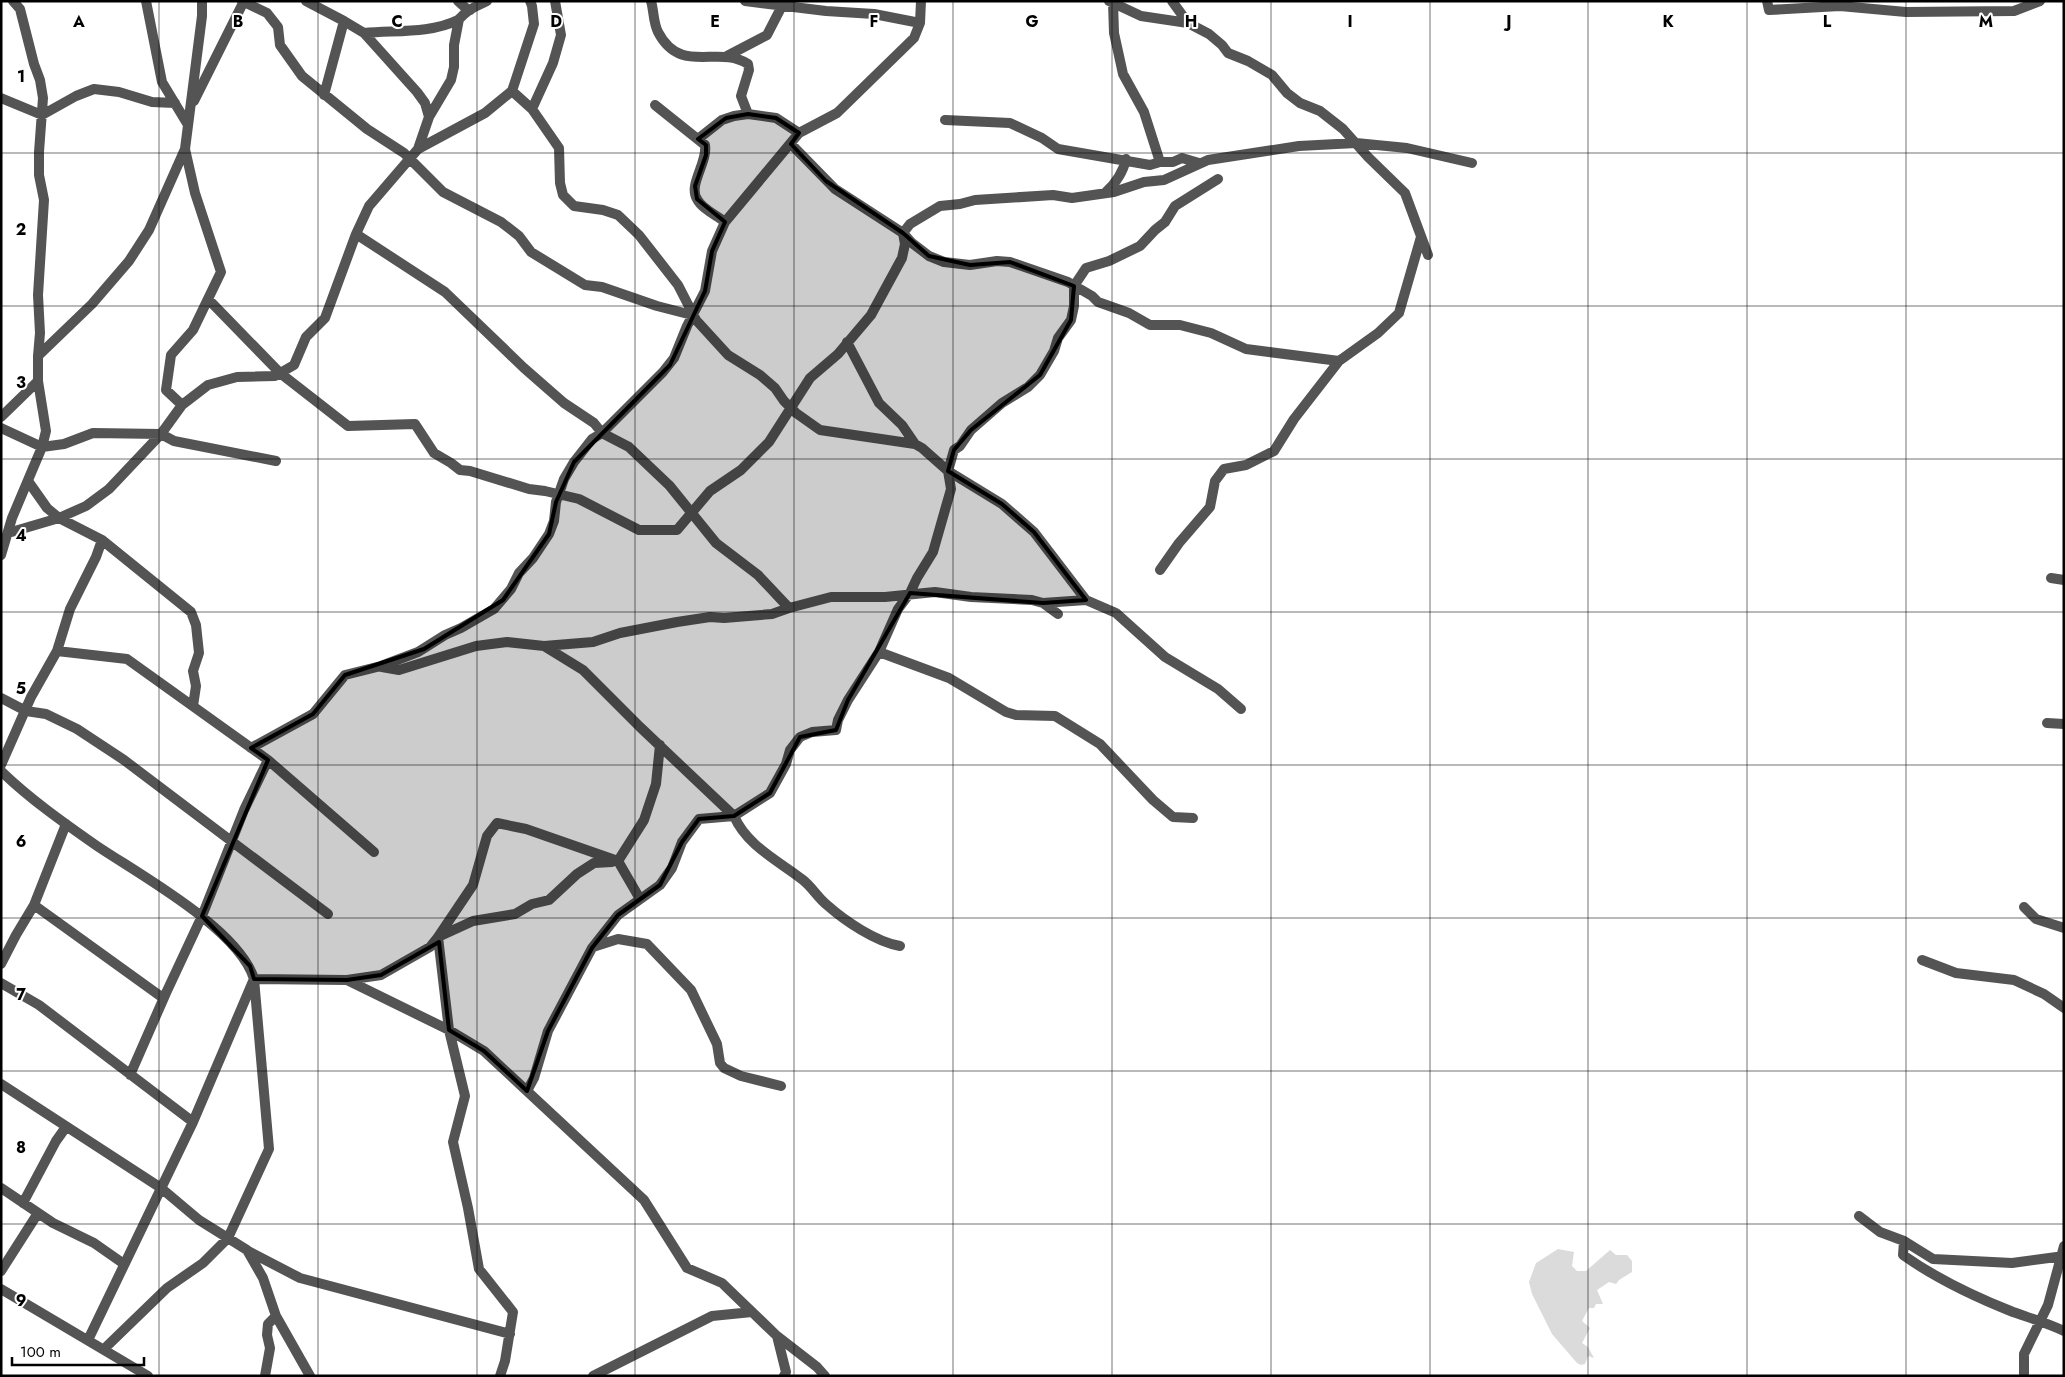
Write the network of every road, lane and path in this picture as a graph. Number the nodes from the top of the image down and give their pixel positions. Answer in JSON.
{"nodes":[{"id":1,"x":13,"y":1,"type":"edge"},
{"id":2,"x":146,"y":1,"type":"edge"},
{"id":3,"x":202,"y":1,"type":"edge"},
{"id":4,"x":306,"y":1,"type":"edge"},
{"id":5,"x":458,"y":1,"type":"edge"},
{"id":6,"x":488,"y":1,"type":"edge"},
{"id":7,"x":530,"y":1,"type":"edge"},
{"id":8,"x":555,"y":1,"type":"edge"},
{"id":9,"x":651,"y":1,"type":"edge"},
{"id":10,"x":745,"y":1,"type":"edge"},
{"id":11,"x":920,"y":1,"type":"edge"},
{"id":12,"x":1172,"y":1,"type":"edge"},
{"id":13,"x":1766,"y":1,"type":"edge"},
{"id":14,"x":2040,"y":1,"type":"edge"},
{"id":15,"x":243,"y":2,"type":"edge"},
{"id":16,"x":1111,"y":2,"type":"edge"},
{"id":17,"x":783,"y":3,"type":"edge"},
{"id":18,"x":468,"y":10,"type":"junction"},
{"id":19,"x":459,"y":19,"type":"junction"},
{"id":20,"x":344,"y":22,"type":"junction"},
{"id":21,"x":920,"y":23,"type":"junction"},
{"id":22,"x":1188,"y":23,"type":"junction"},
{"id":23,"x":364,"y":33,"type":"junction"},
{"id":24,"x":726,"y":56,"type":"junction"},
{"id":25,"x":512,"y":91,"type":"junction"},
{"id":26,"x":324,"y":94,"type":"junction"},
{"id":27,"x":1,"y":98,"type":"edge"},
{"id":28,"x":175,"y":103,"type":"junction"},
{"id":29,"x":655,"y":105,"type":"dead end"},
{"id":30,"x":190,"y":107,"type":"junction"},
{"id":31,"x":532,"y":109,"type":"junction"},
{"id":32,"x":748,"y":114,"type":"junction"},
{"id":33,"x":42,"y":116,"type":"junction"},
{"id":34,"x":429,"y":117,"type":"junction"},
{"id":35,"x":945,"y":120,"type":"dead end"},
{"id":36,"x":188,"y":125,"type":"junction"},
{"id":37,"x":799,"y":133,"type":"junction"},
{"id":38,"x":698,"y":139,"type":"junction"},
{"id":39,"x":1356,"y":143,"type":"junction"},
{"id":40,"x":791,"y":144,"type":"junction"},
{"id":41,"x":185,"y":149,"type":"junction"},
{"id":42,"x":418,"y":149,"type":"junction"},
{"id":43,"x":409,"y":158,"type":"junction"},
{"id":44,"x":1126,"y":159,"type":"junction"},
{"id":45,"x":1160,"y":162,"type":"junction"},
{"id":46,"x":1199,"y":163,"type":"junction"},
{"id":47,"x":1472,"y":163,"type":"dead end"},
{"id":48,"x":1218,"y":179,"type":"dead end"},
{"id":49,"x":1105,"y":193,"type":"junction"},
{"id":50,"x":725,"y":222,"type":"junction"},
{"id":51,"x":903,"y":233,"type":"junction"},
{"id":52,"x":356,"y":234,"type":"junction"},
{"id":53,"x":1421,"y":237,"type":"junction"},
{"id":54,"x":1428,"y":255,"type":"dead end"},
{"id":55,"x":1074,"y":286,"type":"junction"},
{"id":56,"x":208,"y":299,"type":"junction"},
{"id":57,"x":692,"y":316,"type":"junction"},
{"id":58,"x":847,"y":342,"type":"junction"},
{"id":59,"x":38,"y":356,"type":"junction"},
{"id":60,"x":1339,"y":362,"type":"junction"},
{"id":61,"x":280,"y":373,"type":"junction"},
{"id":62,"x":38,"y":380,"type":"junction"},
{"id":63,"x":182,"y":405,"type":"junction"},
{"id":64,"x":790,"y":407,"type":"junction"},
{"id":65,"x":1,"y":417,"type":"edge"},
{"id":66,"x":1,"y":428,"type":"edge"},
{"id":67,"x":602,"y":433,"type":"junction"},
{"id":68,"x":161,"y":434,"type":"junction"},
{"id":69,"x":915,"y":444,"type":"junction"},
{"id":70,"x":42,"y":447,"type":"junction"},
{"id":71,"x":276,"y":461,"type":"dead end"},
{"id":72,"x":948,"y":471,"type":"junction"},
{"id":73,"x":28,"y":481,"type":"junction"},
{"id":74,"x":559,"y":495,"type":"junction"},
{"id":75,"x":692,"y":514,"type":"junction"},
{"id":76,"x":59,"y":518,"type":"junction"},
{"id":77,"x":8,"y":534,"type":"junction"},
{"id":78,"x":102,"y":540,"type":"junction"},
{"id":79,"x":1,"y":555,"type":"edge"},
{"id":80,"x":1160,"y":570,"type":"dead end"},
{"id":81,"x":2051,"y":578,"type":"dead end"},
{"id":82,"x":2064,"y":580,"type":"edge"},
{"id":83,"x":910,"y":593,"type":"junction"},
{"id":84,"x":1086,"y":600,"type":"junction"},
{"id":85,"x":1043,"y":603,"type":"junction"},
{"id":86,"x":789,"y":608,"type":"junction"},
{"id":87,"x":1058,"y":614,"type":"dead end"},
{"id":88,"x":544,"y":646,"type":"junction"},
{"id":89,"x":56,"y":651,"type":"junction"},
{"id":90,"x":879,"y":652,"type":"junction"},
{"id":91,"x":381,"y":666,"type":"junction"},
{"id":92,"x":1,"y":698,"type":"edge"},
{"id":93,"x":193,"y":706,"type":"junction"},
{"id":94,"x":1241,"y":709,"type":"dead end"},
{"id":95,"x":26,"y":711,"type":"junction"},
{"id":96,"x":2047,"y":723,"type":"dead end"},
{"id":97,"x":2064,"y":724,"type":"edge"},
{"id":98,"x":660,"y":745,"type":"junction"},
{"id":99,"x":251,"y":748,"type":"junction"},
{"id":100,"x":268,"y":760,"type":"junction"},
{"id":101,"x":1,"y":765,"type":"edge"},
{"id":102,"x":1,"y":771,"type":"edge"},
{"id":103,"x":734,"y":816,"type":"junction"},
{"id":104,"x":1193,"y":818,"type":"dead end"},
{"id":105,"x":66,"y":824,"type":"junction"},
{"id":106,"x":232,"y":841,"type":"junction"},
{"id":107,"x":374,"y":852,"type":"dead end"},
{"id":108,"x":618,"y":861,"type":"junction"},
{"id":109,"x":640,"y":899,"type":"junction"},
{"id":110,"x":34,"y":905,"type":"junction"},
{"id":111,"x":2024,"y":907,"type":"dead end"},
{"id":112,"x":328,"y":914,"type":"dead end"},
{"id":113,"x":202,"y":916,"type":"junction"},
{"id":114,"x":2064,"y":928,"type":"edge"},
{"id":115,"x":438,"y":937,"type":"junction"},
{"id":116,"x":900,"y":946,"type":"dead end"},
{"id":117,"x":592,"y":948,"type":"junction"},
{"id":118,"x":1922,"y":960,"type":"dead end"},
{"id":119,"x":1,"y":964,"type":"edge"},
{"id":120,"x":254,"y":978,"type":"junction"},
{"id":121,"x":347,"y":980,"type":"junction"},
{"id":122,"x":1,"y":983,"type":"edge"},
{"id":123,"x":163,"y":998,"type":"junction"},
{"id":124,"x":2064,"y":1008,"type":"edge"},
{"id":125,"x":449,"y":1030,"type":"junction"},
{"id":126,"x":130,"y":1075,"type":"junction"},
{"id":127,"x":1,"y":1084,"type":"edge"},
{"id":128,"x":781,"y":1086,"type":"dead end"},
{"id":129,"x":527,"y":1091,"type":"junction"},
{"id":130,"x":193,"y":1122,"type":"junction"},
{"id":131,"x":66,"y":1127,"type":"junction"},
{"id":132,"x":1,"y":1188,"type":"edge"},
{"id":133,"x":161,"y":1188,"type":"junction"},
{"id":134,"x":23,"y":1203,"type":"junction"},
{"id":135,"x":38,"y":1213,"type":"junction"},
{"id":136,"x":1859,"y":1216,"type":"dead end"},
{"id":137,"x":228,"y":1238,"type":"junction"},
{"id":138,"x":1904,"y":1241,"type":"junction"},
{"id":139,"x":2064,"y":1246,"type":"edge"},
{"id":140,"x":247,"y":1250,"type":"junction"},
{"id":141,"x":2062,"y":1257,"type":"edge"},
{"id":142,"x":124,"y":1264,"type":"junction"},
{"id":143,"x":1,"y":1272,"type":"edge"},
{"id":144,"x":1,"y":1289,"type":"edge"},
{"id":145,"x":752,"y":1312,"type":"junction"},
{"id":146,"x":276,"y":1316,"type":"junction"},
{"id":147,"x":2040,"y":1320,"type":"junction"},
{"id":148,"x":2064,"y":1331,"type":"edge"},
{"id":149,"x":510,"y":1334,"type":"junction"},
{"id":150,"x":777,"y":1336,"type":"junction"},
{"id":151,"x":88,"y":1340,"type":"junction"},
{"id":152,"x":104,"y":1349,"type":"junction"},
{"id":153,"x":148,"y":1376,"type":"edge"},
{"id":154,"x":265,"y":1376,"type":"edge"},
{"id":155,"x":310,"y":1376,"type":"edge"},
{"id":156,"x":500,"y":1376,"type":"edge"},
{"id":157,"x":593,"y":1376,"type":"edge"},
{"id":158,"x":784,"y":1376,"type":"edge"},
{"id":159,"x":825,"y":1376,"type":"edge"},
{"id":160,"x":2024,"y":1376,"type":"edge"}],
"edges":[{"from":1,"to":33,"type":"street"},
{"from":2,"to":28,"type":"street"},
{"from":3,"to":30,"type":"street"},
{"from":4,"to":20,"type":"street"},
{"from":5,"to":18,"type":"street"},
{"from":6,"to":18,"type":"street"},
{"from":7,"to":25,"type":"street"},
{"from":8,"to":31,"type":"street"},
{"from":9,"to":24,"type":"street"},
{"from":10,"to":17,"type":"street"},
{"from":11,"to":21,"type":"street"},
{"from":12,"to":22,"type":"street"},
{"from":13,"to":14,"type":"street"},
{"from":15,"to":26,"type":"street"},
{"from":15,"to":30,"type":"street"},
{"from":16,"to":22,"type":"street"},
{"from":16,"to":45,"type":"street"},
{"from":17,"to":21,"type":"street"},
{"from":17,"to":24,"type":"street"},
{"from":18,"to":19,"type":"street"},
{"from":19,"to":23,"type":"street"},
{"from":19,"to":34,"type":"street"},
{"from":20,"to":23,"type":"street"},
{"from":20,"to":26,"type":"street"},
{"from":21,"to":37,"type":"street"},
{"from":22,"to":39,"type":"street"},
{"from":23,"to":34,"type":"street"},
{"from":24,"to":32,"type":"street"},
{"from":25,"to":31,"type":"street"},
{"from":25,"to":42,"type":"street"},
{"from":26,"to":43,"type":"street"},
{"from":27,"to":33,"type":"street"},
{"from":28,"to":33,"type":"street"},
{"from":28,"to":36,"type":"street"},
{"from":29,"to":38,"type":"street"},
{"from":30,"to":36,"type":"street"},
{"from":31,"to":57,"type":"street"},
{"from":32,"to":37,"type":"street"},
{"from":32,"to":38,"type":"street"},
{"from":33,"to":59,"type":"street"},
{"from":34,"to":42,"type":"street"},
{"from":35,"to":44,"type":"street"},
{"from":36,"to":41,"type":"street"},
{"from":37,"to":40,"type":"street"},
{"from":38,"to":50,"type":"street"},
{"from":39,"to":46,"type":"street"},
{"from":39,"to":47,"type":"street"},
{"from":39,"to":53,"type":"street"},
{"from":40,"to":50,"type":"street"},
{"from":40,"to":51,"type":"street"},
{"from":41,"to":56,"type":"street"},
{"from":41,"to":59,"type":"street"},
{"from":42,"to":43,"type":"street"},
{"from":43,"to":52,"type":"street"},
{"from":43,"to":57,"type":"street"},
{"from":44,"to":45,"type":"street"},
{"from":44,"to":49,"type":"street"},
{"from":45,"to":46,"type":"street"},
{"from":46,"to":49,"type":"street"},
{"from":48,"to":55,"type":"street"},
{"from":49,"to":51,"type":"street"},
{"from":50,"to":57,"type":"street"},
{"from":51,"to":55,"type":"street"},
{"from":51,"to":58,"type":"street"},
{"from":52,"to":61,"type":"street"},
{"from":52,"to":67,"type":"street"},
{"from":53,"to":54,"type":"street"},
{"from":53,"to":60,"type":"street"},
{"from":55,"to":60,"type":"street"},
{"from":55,"to":72,"type":"street"},
{"from":56,"to":61,"type":"street"},
{"from":56,"to":63,"type":"street"},
{"from":57,"to":64,"type":"street"},
{"from":57,"to":67,"type":"street"},
{"from":58,"to":64,"type":"street"},
{"from":58,"to":69,"type":"street"},
{"from":59,"to":62,"type":"street"},
{"from":60,"to":80,"type":"street"},
{"from":61,"to":63,"type":"street"},
{"from":61,"to":74,"type":"street"},
{"from":62,"to":65,"type":"street"},
{"from":62,"to":70,"type":"street"},
{"from":63,"to":68,"type":"street"},
{"from":64,"to":69,"type":"street"},
{"from":64,"to":75,"type":"street"},
{"from":66,"to":70,"type":"street"},
{"from":67,"to":74,"type":"street"},
{"from":67,"to":75,"type":"street"},
{"from":68,"to":70,"type":"street"},
{"from":68,"to":71,"type":"street"},
{"from":68,"to":76,"type":"street"},
{"from":69,"to":72,"type":"street"},
{"from":70,"to":73,"type":"street"},
{"from":72,"to":83,"type":"street"},
{"from":72,"to":84,"type":"street"},
{"from":73,"to":76,"type":"street"},
{"from":73,"to":77,"type":"street"},
{"from":74,"to":75,"type":"street"},
{"from":74,"to":91,"type":"street"},
{"from":75,"to":86,"type":"street"},
{"from":76,"to":77,"type":"street"},
{"from":76,"to":78,"type":"street"},
{"from":77,"to":79,"type":"street"},
{"from":78,"to":89,"type":"street"},
{"from":78,"to":93,"type":"street"},
{"from":81,"to":82,"type":"street"},
{"from":83,"to":85,"type":"street"},
{"from":83,"to":86,"type":"street"},
{"from":83,"to":90,"type":"street"},
{"from":84,"to":85,"type":"street"},
{"from":84,"to":94,"type":"street"},
{"from":85,"to":87,"type":"street"},
{"from":86,"to":88,"type":"street"},
{"from":88,"to":91,"type":"street"},
{"from":88,"to":98,"type":"street"},
{"from":89,"to":93,"type":"street"},
{"from":89,"to":95,"type":"street"},
{"from":90,"to":103,"type":"street"},
{"from":90,"to":104,"type":"street"},
{"from":91,"to":99,"type":"street"},
{"from":92,"to":95,"type":"street"},
{"from":93,"to":99,"type":"street"},
{"from":95,"to":101,"type":"street"},
{"from":95,"to":106,"type":"street"},
{"from":96,"to":97,"type":"street"},
{"from":98,"to":103,"type":"street"},
{"from":98,"to":108,"type":"street"},
{"from":99,"to":100,"type":"street"},
{"from":100,"to":106,"type":"street"},
{"from":100,"to":107,"type":"street"},
{"from":102,"to":105,"type":"street"},
{"from":103,"to":109,"type":"street"},
{"from":103,"to":116,"type":"street"},
{"from":105,"to":110,"type":"street"},
{"from":105,"to":113,"type":"street"},
{"from":106,"to":112,"type":"street"},
{"from":106,"to":113,"type":"street"},
{"from":108,"to":109,"type":"street"},
{"from":108,"to":115,"type":"street"},
{"from":108,"to":115,"type":"street"},
{"from":109,"to":117,"type":"street"},
{"from":110,"to":119,"type":"street"},
{"from":110,"to":123,"type":"street"},
{"from":111,"to":114,"type":"street"},
{"from":113,"to":120,"type":"street"},
{"from":113,"to":123,"type":"street"},
{"from":115,"to":121,"type":"street"},
{"from":115,"to":125,"type":"street"},
{"from":117,"to":128,"type":"street"},
{"from":117,"to":129,"type":"street"},
{"from":118,"to":124,"type":"street"},
{"from":120,"to":121,"type":"street"},
{"from":120,"to":130,"type":"street"},
{"from":120,"to":137,"type":"street"},
{"from":121,"to":125,"type":"street"},
{"from":122,"to":126,"type":"street"},
{"from":123,"to":126,"type":"street"},
{"from":125,"to":129,"type":"street"},
{"from":125,"to":149,"type":"street"},
{"from":126,"to":130,"type":"street"},
{"from":127,"to":131,"type":"street"},
{"from":129,"to":145,"type":"street"},
{"from":130,"to":133,"type":"street"},
{"from":131,"to":133,"type":"street"},
{"from":131,"to":134,"type":"street"},
{"from":132,"to":134,"type":"street"},
{"from":133,"to":137,"type":"street"},
{"from":133,"to":142,"type":"street"},
{"from":134,"to":135,"type":"street"},
{"from":135,"to":142,"type":"street"},
{"from":135,"to":143,"type":"street"},
{"from":136,"to":138,"type":"street"},
{"from":137,"to":140,"type":"street"},
{"from":137,"to":152,"type":"street"},
{"from":138,"to":141,"type":"street"},
{"from":138,"to":147,"type":"street"},
{"from":139,"to":141,"type":"street"},
{"from":140,"to":146,"type":"street"},
{"from":140,"to":149,"type":"street"},
{"from":141,"to":147,"type":"street"},
{"from":142,"to":151,"type":"street"},
{"from":144,"to":151,"type":"street"},
{"from":145,"to":150,"type":"street"},
{"from":145,"to":157,"type":"street"},
{"from":146,"to":154,"type":"street"},
{"from":146,"to":155,"type":"street"},
{"from":147,"to":148,"type":"street"},
{"from":147,"to":160,"type":"street"},
{"from":149,"to":156,"type":"street"},
{"from":150,"to":158,"type":"street"},
{"from":150,"to":159,"type":"street"},
{"from":151,"to":152,"type":"street"},
{"from":152,"to":153,"type":"street"}]}
